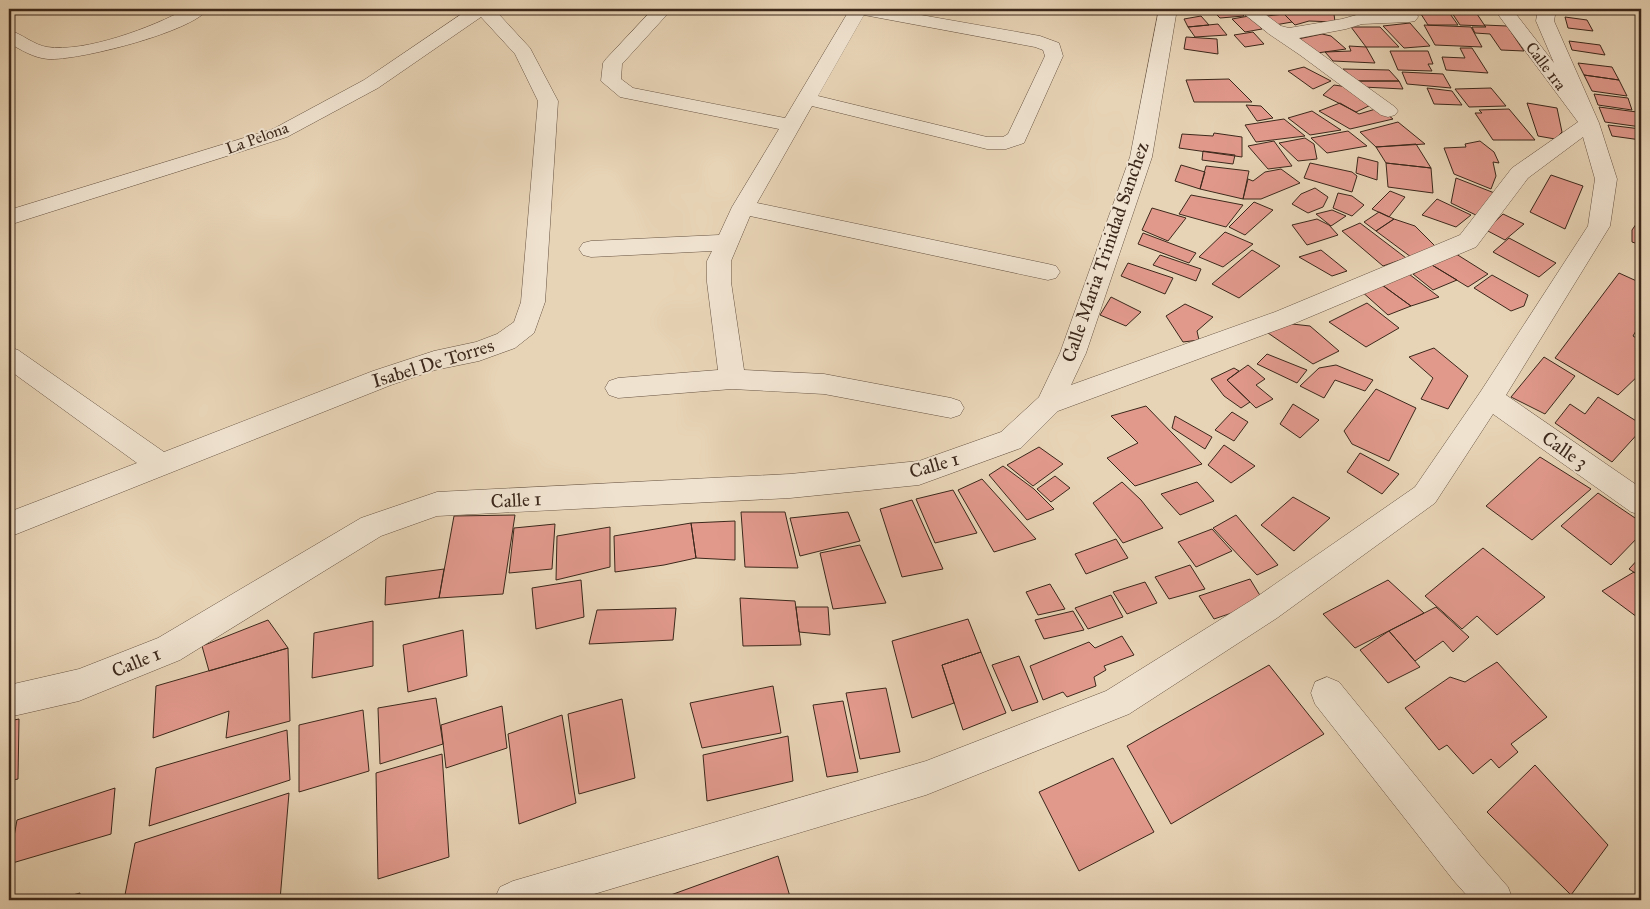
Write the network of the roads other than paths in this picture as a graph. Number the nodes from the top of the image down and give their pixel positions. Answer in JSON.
{"nodes":[{"id":1,"x":199,"y":9,"type":"edge"},
{"id":2,"x":482,"y":9,"type":"edge"},
{"id":3,"x":663,"y":9,"type":"edge"},
{"id":4,"x":859,"y":9,"type":"edge"},
{"id":5,"x":1168,"y":9,"type":"edge"},
{"id":6,"x":1247,"y":9,"type":"edge"},
{"id":7,"x":1407,"y":9,"type":"edge"},
{"id":8,"x":1503,"y":9,"type":"edge"},
{"id":9,"x":1547,"y":9,"type":"edge"},
{"id":10,"x":1275,"y":30,"type":"junction"},
{"id":11,"x":9,"y":36,"type":"edge"},
{"id":12,"x":807,"y":99,"type":"junction"},
{"id":13,"x":1388,"y":111,"type":"dead end"},
{"id":14,"x":1589,"y":123,"type":"junction"},
{"id":15,"x":790,"y":126,"type":"junction"},
{"id":16,"x":743,"y":207,"type":"junction"},
{"id":17,"x":9,"y":218,"type":"edge"},
{"id":18,"x":727,"y":242,"type":"junction"},
{"id":19,"x":591,"y":249,"type":"dead end"},
{"id":20,"x":1048,"y":272,"type":"dead end"},
{"id":21,"x":9,"y":357,"type":"edge"},
{"id":22,"x":732,"y":378,"type":"junction"},
{"id":23,"x":618,"y":388,"type":"dead end"},
{"id":24,"x":1490,"y":398,"type":"junction"},
{"id":25,"x":1049,"y":404,"type":"junction"},
{"id":26,"x":950,"y":408,"type":"dead end"},
{"id":27,"x":161,"y":465,"type":"junction"},
{"id":28,"x":1641,"y":503,"type":"edge"},
{"id":29,"x":9,"y":525,"type":"edge"},
{"id":30,"x":1327,"y":693,"type":"dead end"},
{"id":31,"x":9,"y":701,"type":"edge"},
{"id":32,"x":513,"y":900,"type":"edge"},
{"id":33,"x":1495,"y":900,"type":"edge"}],
"edges":[{"from":1,"to":11,"type":"street"},
{"from":2,"to":17,"type":"street","name":"La Pelona"},
{"from":2,"to":27,"type":"street","name":"Isabel De Torres"},
{"from":3,"to":15,"type":"street"},
{"from":4,"to":12,"type":"street"},
{"from":4,"to":12,"type":"street"},
{"from":5,"to":25,"type":"street","name":"Calle Maria Trinidad Sanchez"},
{"from":6,"to":10,"type":"street"},
{"from":7,"to":10,"type":"street"},
{"from":8,"to":14,"type":"street","name":"Calle 1ra"},
{"from":9,"to":14,"type":"street"},
{"from":10,"to":13,"type":"street"},
{"from":12,"to":15,"type":"street"},
{"from":14,"to":24,"type":"street"},
{"from":14,"to":25,"type":"street"},
{"from":15,"to":16,"type":"street"},
{"from":16,"to":18,"type":"street"},
{"from":16,"to":20,"type":"street"},
{"from":18,"to":19,"type":"street"},
{"from":18,"to":22,"type":"street"},
{"from":21,"to":27,"type":"street"},
{"from":22,"to":23,"type":"street"},
{"from":22,"to":26,"type":"street"},
{"from":24,"to":28,"type":"street","name":"Calle 3"},
{"from":24,"to":32,"type":"street"},
{"from":25,"to":31,"type":"street","name":"Calle 1"},
{"from":27,"to":29,"type":"street","name":"Isabel De Torres"},
{"from":30,"to":33,"type":"street"}]}
